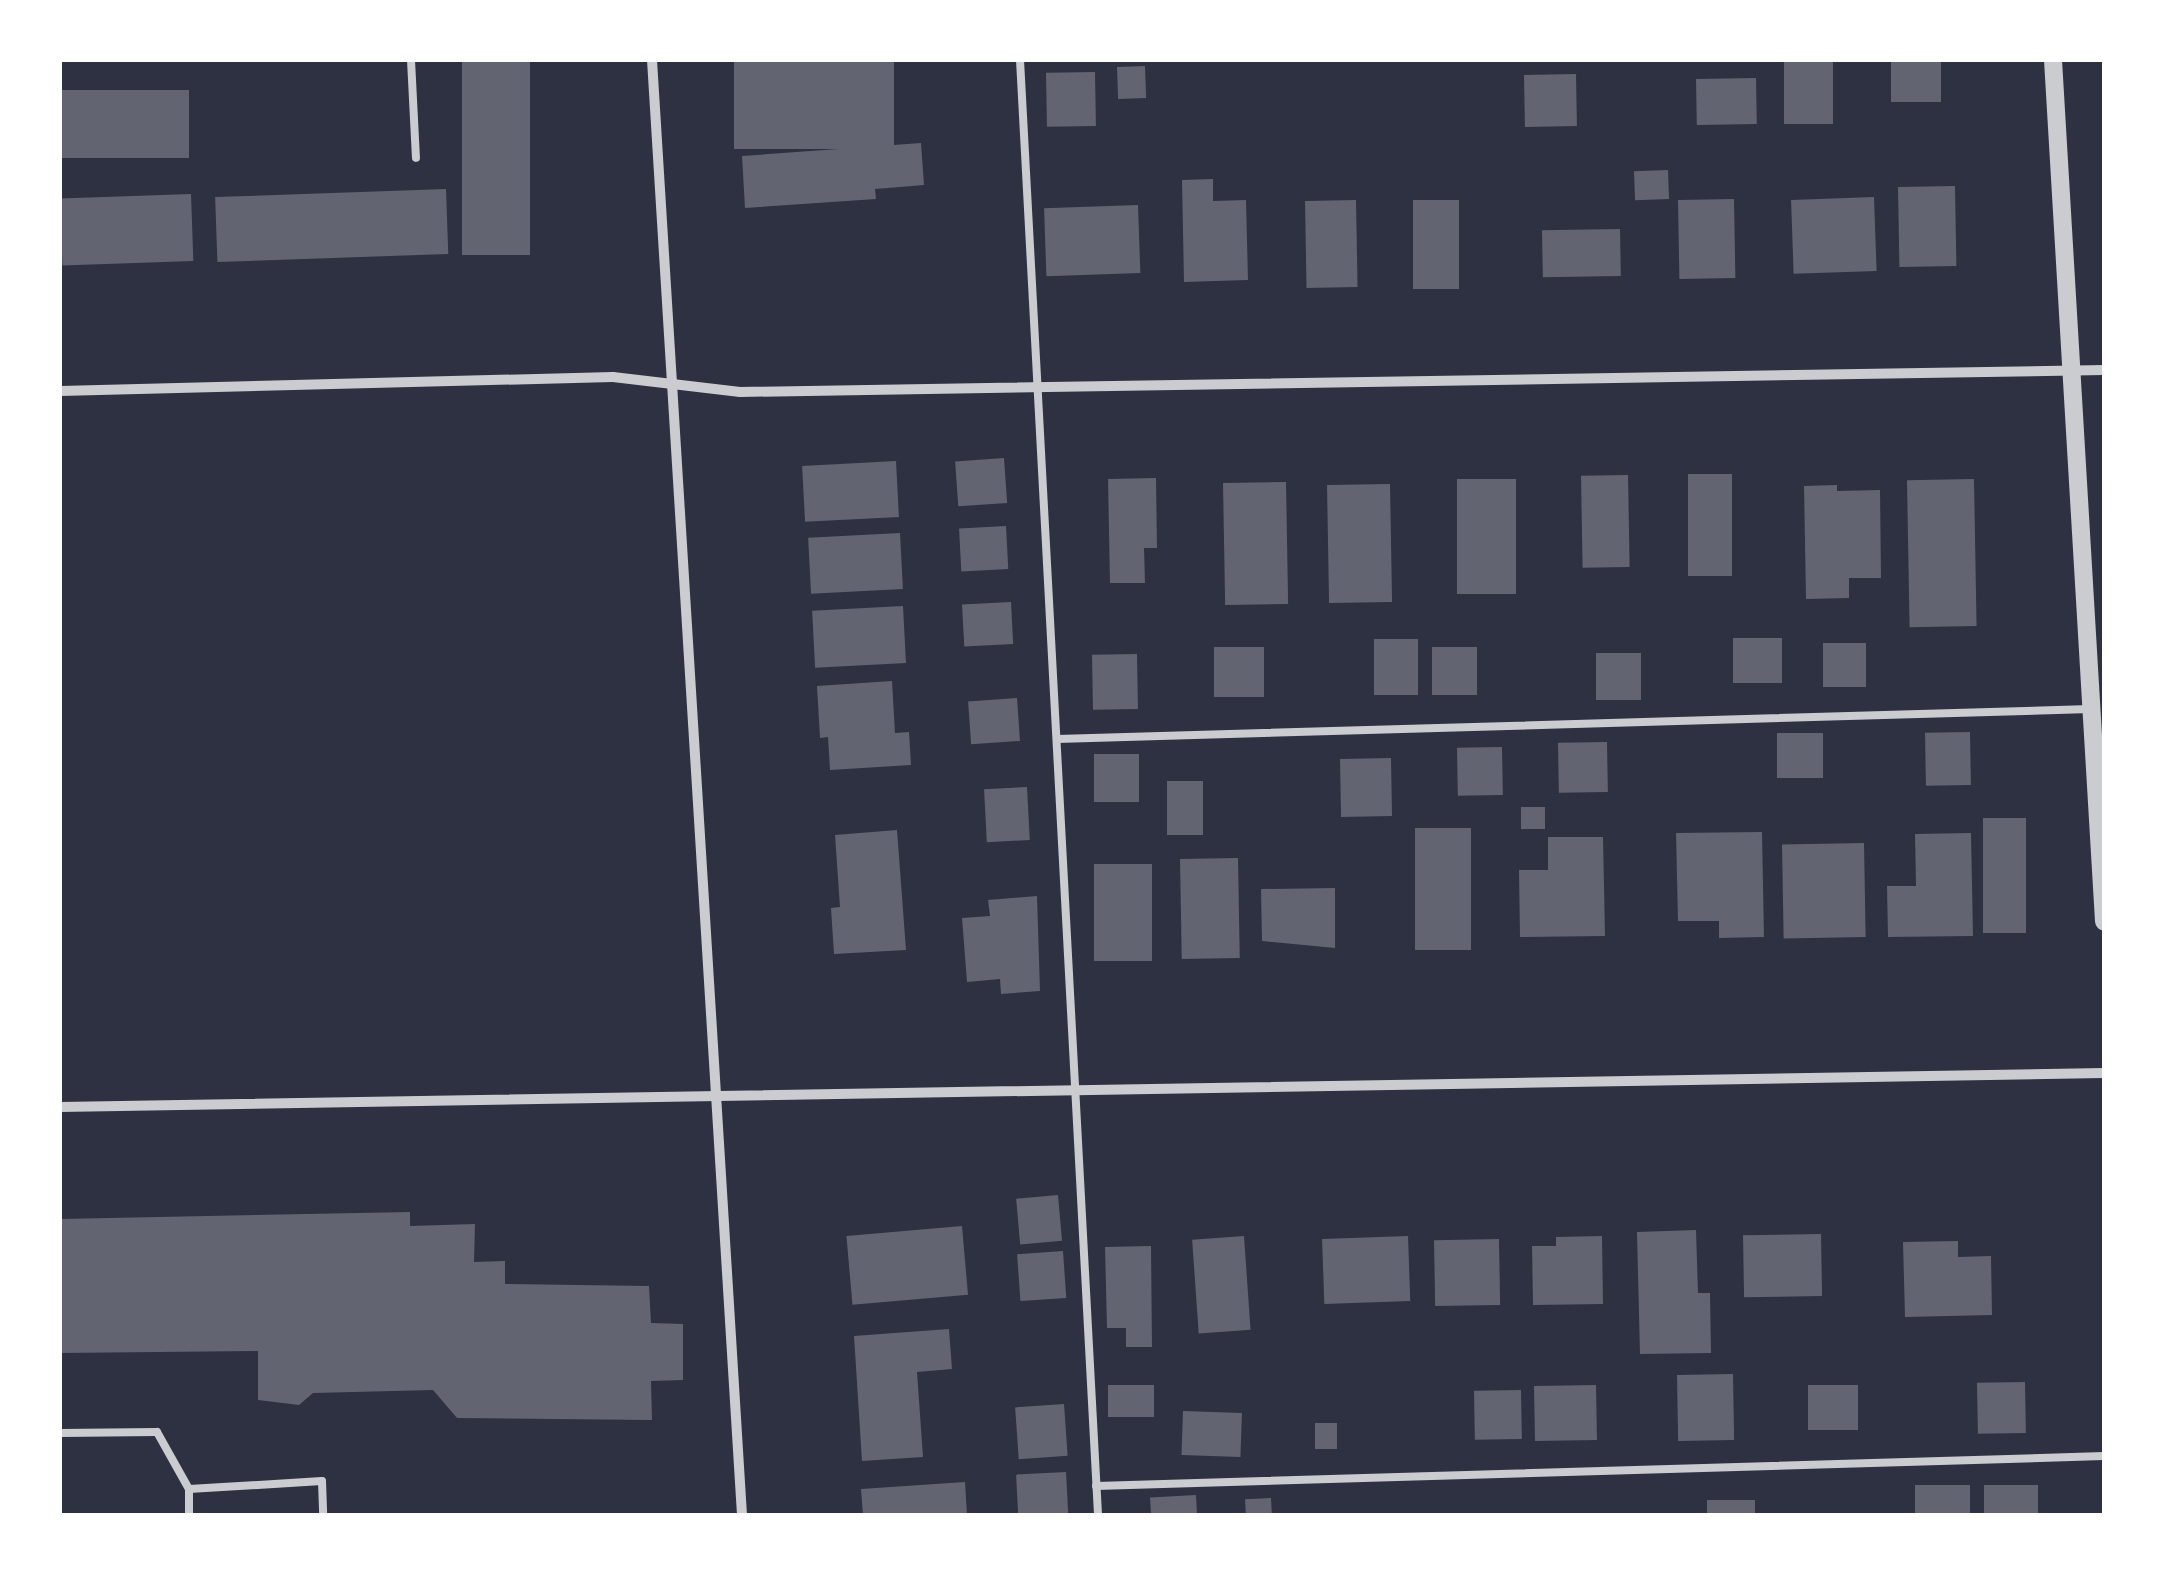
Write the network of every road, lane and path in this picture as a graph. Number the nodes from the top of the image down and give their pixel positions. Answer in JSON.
{"nodes":[{"id":1,"x":411,"y":60,"type":"edge"},
{"id":2,"x":652,"y":60,"type":"edge"},
{"id":3,"x":1020,"y":60,"type":"edge"},
{"id":4,"x":2053,"y":60,"type":"edge"},
{"id":5,"x":416,"y":158,"type":"dead end"},
{"id":6,"x":2104,"y":370,"type":"edge"},
{"id":7,"x":2070,"y":371,"type":"junction"},
{"id":8,"x":670,"y":384,"type":"junction"},
{"id":9,"x":1037,"y":387,"type":"junction"},
{"id":10,"x":60,"y":391,"type":"edge"},
{"id":11,"x":2096,"y":642,"type":"edge"},
{"id":12,"x":2091,"y":709,"type":"junction"},
{"id":13,"x":1057,"y":739,"type":"junction"},
{"id":14,"x":2099,"y":755,"type":"edge"},
{"id":15,"x":2104,"y":921,"type":"edge"},
{"id":16,"x":2104,"y":1073,"type":"edge"},
{"id":17,"x":1075,"y":1088,"type":"junction"},
{"id":18,"x":716,"y":1094,"type":"junction"},
{"id":19,"x":60,"y":1108,"type":"edge"},
{"id":20,"x":60,"y":1433,"type":"edge"},
{"id":21,"x":2104,"y":1456,"type":"edge"},
{"id":22,"x":1096,"y":1486,"type":"junction"},
{"id":23,"x":189,"y":1489,"type":"junction"},
{"id":24,"x":188,"y":1515,"type":"edge"},
{"id":25,"x":323,"y":1515,"type":"edge"},
{"id":26,"x":742,"y":1515,"type":"edge"},
{"id":27,"x":1098,"y":1515,"type":"edge"}],
"edges":[{"from":1,"to":5,"type":"lane"},
{"from":2,"to":8,"type":"street"},
{"from":3,"to":9,"type":"lane"},
{"from":4,"to":7,"type":"street"},
{"from":6,"to":7,"type":"street"},
{"from":7,"to":9,"type":"street"},
{"from":7,"to":11,"type":"street"},
{"from":8,"to":9,"type":"street"},
{"from":8,"to":10,"type":"street"},
{"from":8,"to":18,"type":"street"},
{"from":9,"to":13,"type":"lane"},
{"from":11,"to":12,"type":"street"},
{"from":12,"to":13,"type":"lane"},
{"from":12,"to":14,"type":"street"},
{"from":13,"to":17,"type":"lane"},
{"from":14,"to":15,"type":"street"},
{"from":16,"to":17,"type":"street"},
{"from":17,"to":18,"type":"street"},
{"from":17,"to":22,"type":"lane"},
{"from":18,"to":19,"type":"street"},
{"from":18,"to":26,"type":"street"},
{"from":20,"to":23,"type":"lane"},
{"from":21,"to":22,"type":"lane"},
{"from":22,"to":27,"type":"lane"},
{"from":23,"to":24,"type":"lane"},
{"from":23,"to":25,"type":"lane"}]}
